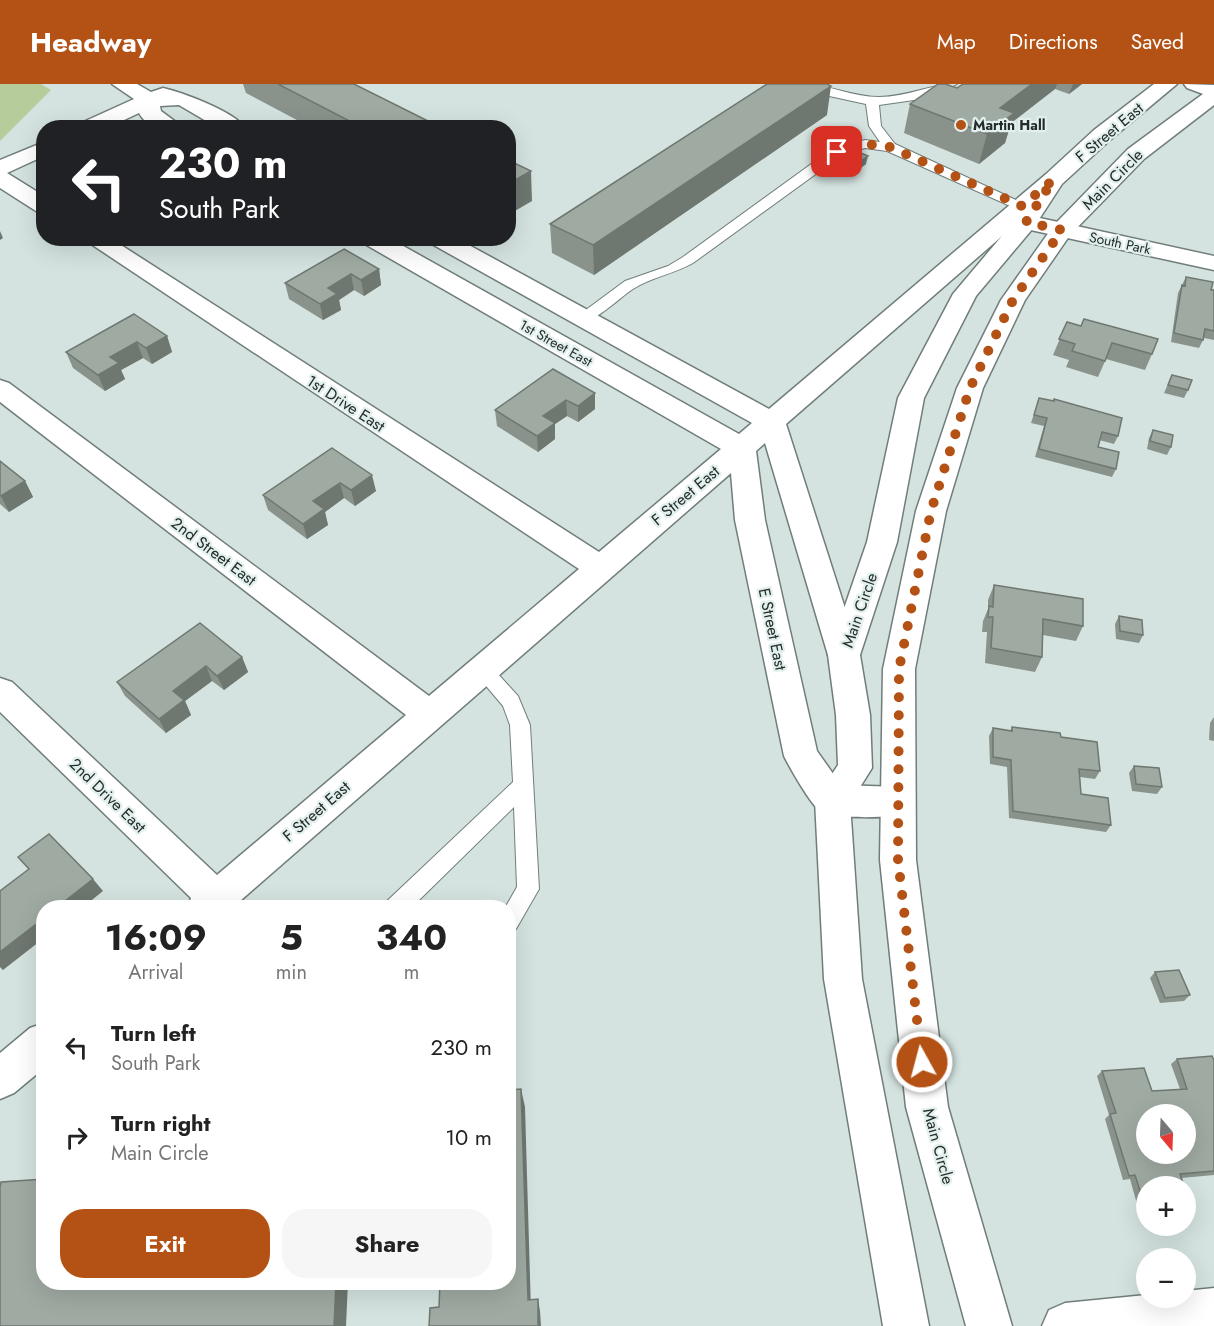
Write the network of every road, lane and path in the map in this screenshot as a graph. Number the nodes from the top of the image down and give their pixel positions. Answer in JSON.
{"nodes":[{"id":1,"x":122,"y":84,"type":"edge"},
{"id":2,"x":184,"y":84,"type":"edge"},
{"id":3,"x":808,"y":84,"type":"edge"},
{"id":4,"x":951,"y":84,"type":"edge"},
{"id":5,"x":1167,"y":84,"type":"edge"},
{"id":6,"x":1194,"y":84,"type":"edge"},
{"id":7,"x":1214,"y":93,"type":"edge"},
{"id":8,"x":150,"y":100,"type":"junction"},
{"id":9,"x":872,"y":100,"type":"junction"},
{"id":10,"x":106,"y":120,"type":"edge"},
{"id":11,"x":160,"y":120,"type":"edge"},
{"id":12,"x":221,"y":120,"type":"edge"},
{"id":13,"x":890,"y":147,"type":"junction"},
{"id":14,"x":36,"y":152,"type":"edge"},
{"id":15,"x":0,"y":168,"type":"edge"},
{"id":16,"x":0,"y":178,"type":"edge"},
{"id":17,"x":1053,"y":180,"type":"joint"},
{"id":18,"x":36,"y":201,"type":"edge"},
{"id":19,"x":1024,"y":214,"type":"junction"},
{"id":20,"x":1062,"y":230,"type":"junction"},
{"id":21,"x":105,"y":246,"type":"edge"},
{"id":22,"x":385,"y":246,"type":"edge"},
{"id":23,"x":453,"y":246,"type":"edge"},
{"id":24,"x":1214,"y":263,"type":"edge"},
{"id":25,"x":584,"y":318,"type":"junction"},
{"id":26,"x":0,"y":389,"type":"edge"},
{"id":27,"x":772,"y":422,"type":"junction"},
{"id":28,"x":742,"y":448,"type":"junction"},
{"id":29,"x":599,"y":567,"type":"junction"},
{"id":30,"x":844,"y":655,"type":"junction"},
{"id":31,"x":482,"y":668,"type":"junction"},
{"id":32,"x":0,"y":691,"type":"edge"},
{"id":33,"x":428,"y":713,"type":"junction"},
{"id":34,"x":524,"y":784,"type":"junction"},
{"id":35,"x":832,"y":800,"type":"junction"},
{"id":36,"x":898,"y":802,"type":"junction"},
{"id":37,"x":208,"y":900,"type":"edge"},
{"id":38,"x":214,"y":900,"type":"edge"},
{"id":39,"x":402,"y":900,"type":"edge"},
{"id":40,"x":516,"y":909,"type":"edge"},
{"id":41,"x":36,"y":1052,"type":"edge"},
{"id":42,"x":0,"y":1079,"type":"edge"},
{"id":43,"x":1214,"y":1311,"type":"edge"},
{"id":44,"x":906,"y":1326,"type":"edge"},
{"id":45,"x":989,"y":1326,"type":"edge"},
{"id":46,"x":1065,"y":1326,"type":"edge"}],
"edges":[{"from":1,"to":8,"type":"street"},
{"from":2,"to":8,"type":"street"},
{"from":3,"to":9,"type":"lane"},
{"from":4,"to":9,"type":"lane"},
{"from":5,"to":17,"type":"street","name":"F Street East"},
{"from":6,"to":7,"type":"street"},
{"from":7,"to":20,"type":"street","name":"Main Circle"},
{"from":8,"to":10,"type":"street"},
{"from":8,"to":11,"type":"street"},
{"from":8,"to":12,"type":"street"},
{"from":9,"to":13,"type":"lane"},
{"from":13,"to":19,"type":"lane"},
{"from":13,"to":25,"type":"lane"},
{"from":14,"to":15,"type":"street"},
{"from":16,"to":18,"type":"street"},
{"from":17,"to":19,"type":"street","name":"Main Circle"},
{"from":19,"to":20,"type":"street","name":"South Park"},
{"from":19,"to":27,"type":"street","name":"F Street East"},
{"from":19,"to":30,"type":"street","name":"Main Circle"},
{"from":20,"to":24,"type":"street","name":"South Park"},
{"from":20,"to":36,"type":"street","name":"Main Circle"},
{"from":21,"to":29,"type":"street","name":"1st Drive East"},
{"from":22,"to":28,"type":"street","name":"1st Street East"},
{"from":23,"to":25,"type":"street"},
{"from":25,"to":27,"type":"street"},
{"from":26,"to":33,"type":"street","name":"2nd Street East"},
{"from":27,"to":28,"type":"street","name":"F Street East"},
{"from":27,"to":30,"type":"street"},
{"from":28,"to":29,"type":"street","name":"F Street East"},
{"from":28,"to":35,"type":"street","name":"E Street East"},
{"from":29,"to":31,"type":"street","name":"F Street East"},
{"from":30,"to":35,"type":"street","name":"Main Circle"},
{"from":31,"to":33,"type":"street","name":"F Street East"},
{"from":31,"to":34,"type":"lane"},
{"from":32,"to":37,"type":"street","name":"2nd Drive East"},
{"from":33,"to":38,"type":"street","name":"F Street East"},
{"from":34,"to":39,"type":"lane"},
{"from":34,"to":40,"type":"lane"},
{"from":35,"to":36,"type":"street"},
{"from":35,"to":44,"type":"street"},
{"from":36,"to":45,"type":"street","name":"Main Circle"},
{"from":41,"to":42,"type":"street"},
{"from":43,"to":46,"type":"street"}]}
